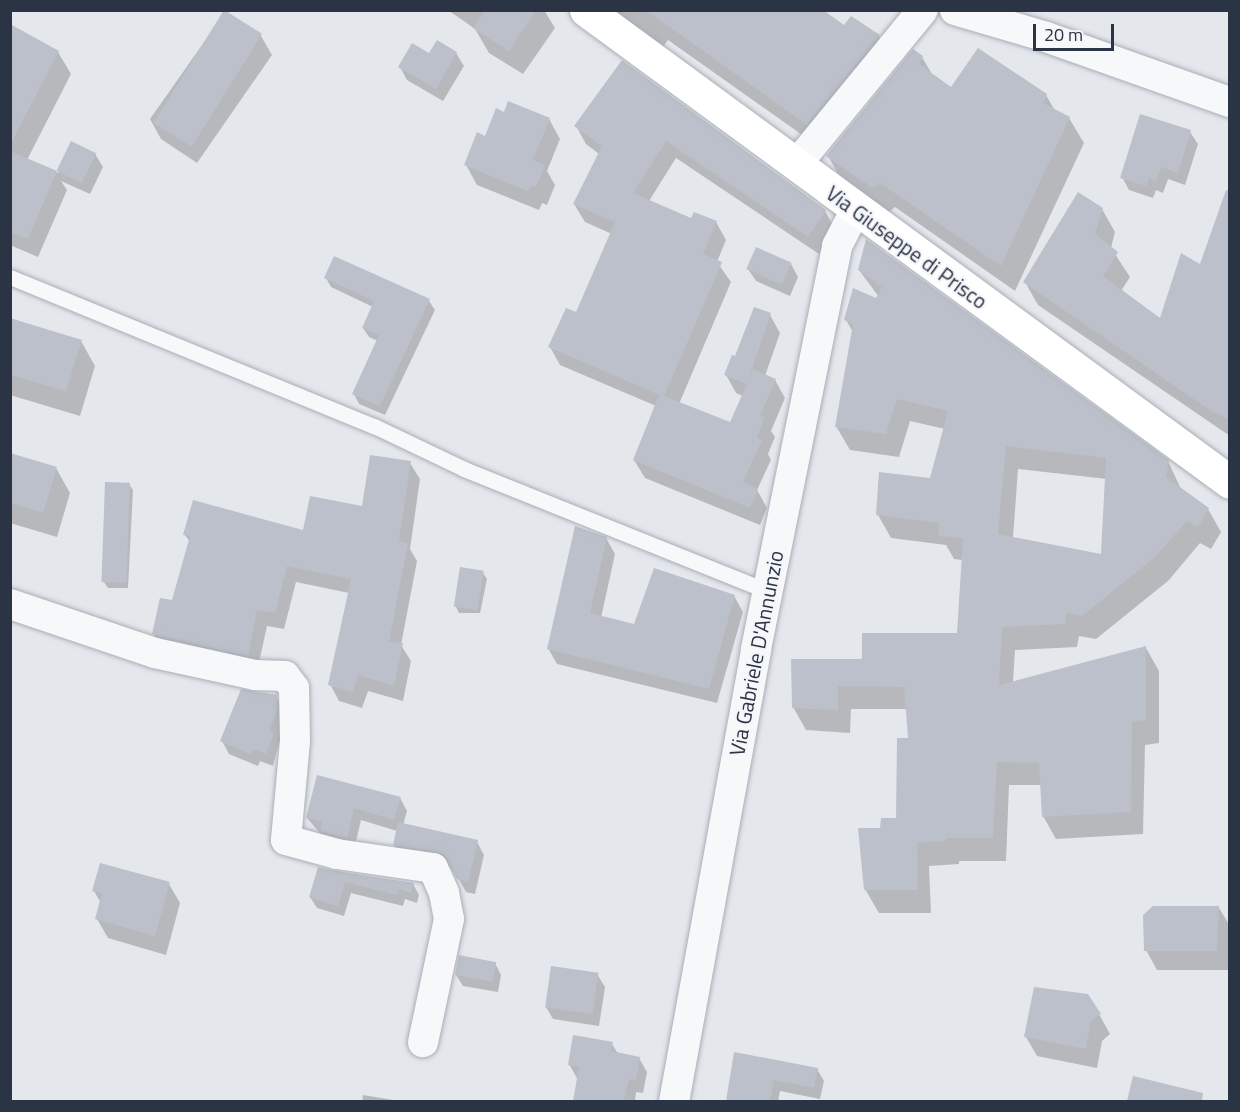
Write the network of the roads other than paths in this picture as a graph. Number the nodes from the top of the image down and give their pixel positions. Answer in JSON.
{"nodes":[{"id":1,"x":586,"y":10,"type":"edge"},
{"id":2,"x":923,"y":10,"type":"edge"},
{"id":3,"x":955,"y":10,"type":"edge"},
{"id":4,"x":1230,"y":102,"type":"edge"},
{"id":5,"x":796,"y":165,"type":"junction"},
{"id":6,"x":856,"y":209,"type":"junction"},
{"id":7,"x":10,"y":277,"type":"edge"},
{"id":8,"x":1230,"y":482,"type":"edge"},
{"id":9,"x":767,"y":591,"type":"junction"},
{"id":10,"x":10,"y":604,"type":"edge"},
{"id":11,"x":423,"y":1042,"type":"dead end"},
{"id":12,"x":674,"y":1101,"type":"edge"}],
"edges":[{"from":1,"to":5,"type":"main road","name":"Via Giuseppe di Prisco"},
{"from":2,"to":5,"type":"street"},
{"from":3,"to":4,"type":"street"},
{"from":5,"to":6,"type":"main road","name":"Via Giuseppe di Prisco"},
{"from":6,"to":8,"type":"main road","name":"Via Giuseppe di Prisco"},
{"from":6,"to":9,"type":"street","name":"Via Gabriele D'Annunzio"},
{"from":7,"to":9,"type":"lane"},
{"from":9,"to":12,"type":"street","name":"Via Gabriele D'Annunzio"},
{"from":10,"to":11,"type":"street"}]}
